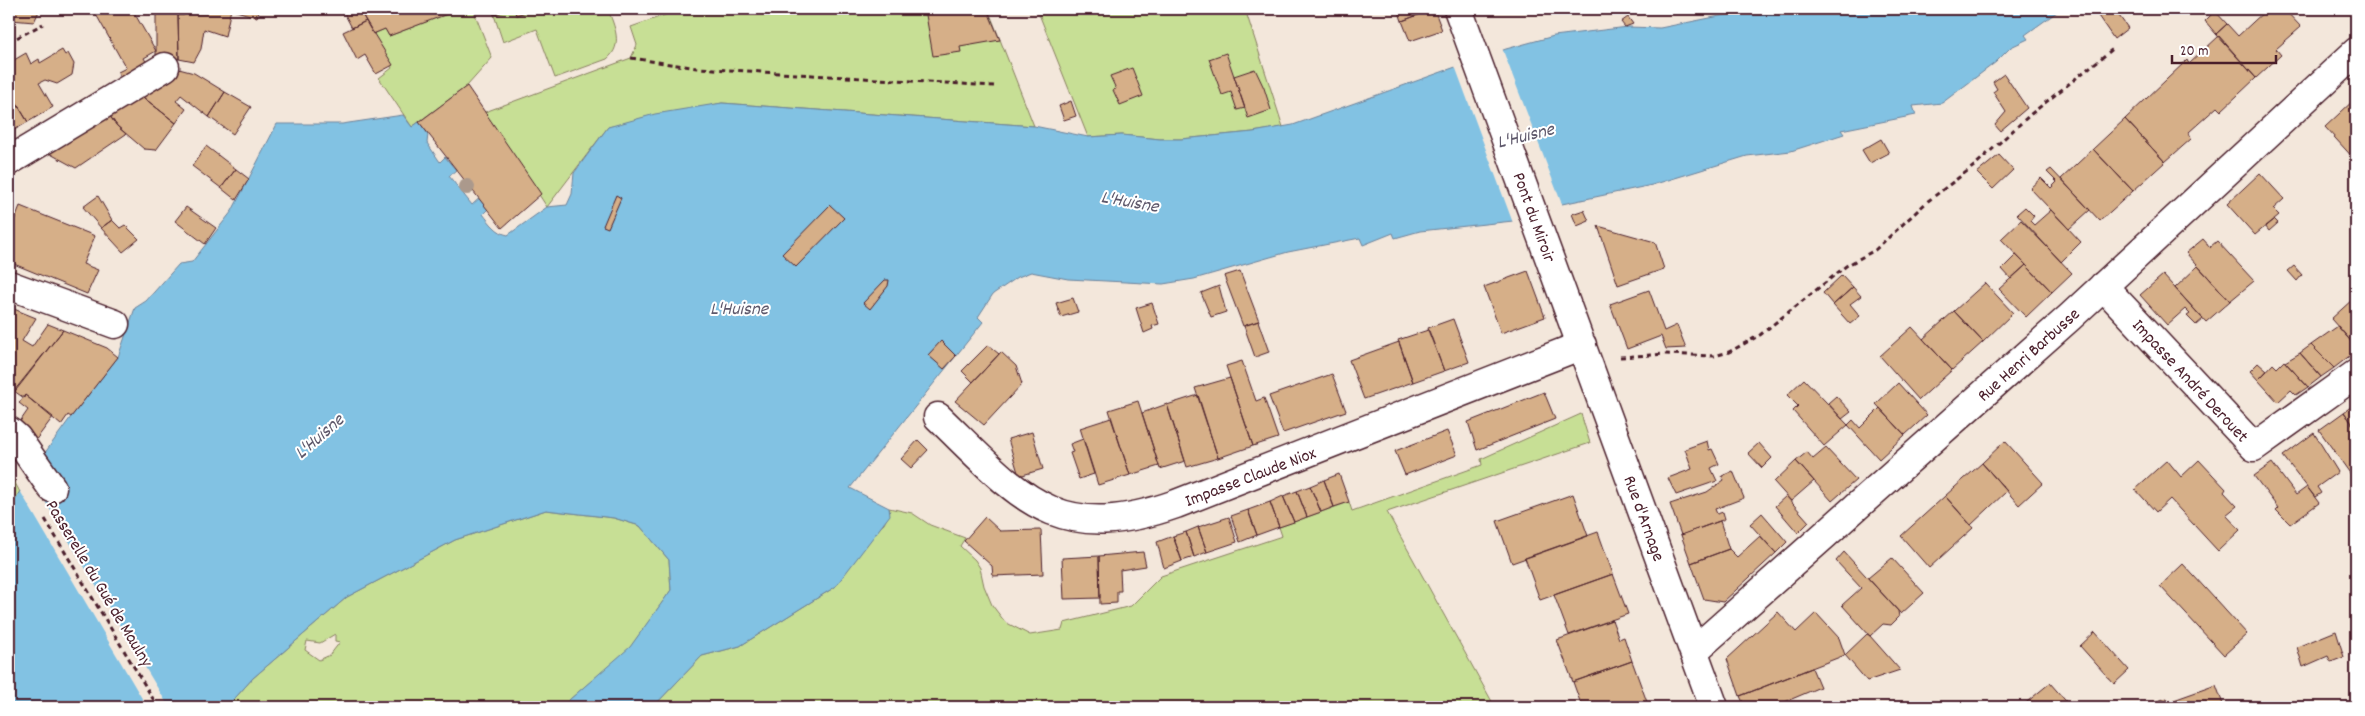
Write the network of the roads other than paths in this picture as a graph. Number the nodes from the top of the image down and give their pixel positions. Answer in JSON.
{"nodes":[{"id":1,"x":1460,"y":14,"type":"edge"},
{"id":2,"x":2356,"y":52,"type":"edge"},
{"id":3,"x":165,"y":67,"type":"dead end"},
{"id":4,"x":9,"y":161,"type":"edge"},
{"id":5,"x":9,"y":285,"type":"edge"},
{"id":6,"x":2104,"y":286,"type":"junction"},
{"id":7,"x":115,"y":324,"type":"dead end"},
{"id":8,"x":1581,"y":344,"type":"junction"},
{"id":9,"x":2356,"y":374,"type":"edge"},
{"id":10,"x":938,"y":416,"type":"dead end"},
{"id":11,"x":9,"y":431,"type":"edge"},
{"id":12,"x":52,"y":488,"type":"dead end"},
{"id":13,"x":1694,"y":651,"type":"junction"},
{"id":14,"x":1714,"y":707,"type":"edge"}],
"edges":[{"from":1,"to":8,"type":"street","name":"Pont du Miroir"},
{"from":2,"to":6,"type":"street","name":"Rue Henri Barbusse"},
{"from":3,"to":4,"type":"street"},
{"from":5,"to":7,"type":"street"},
{"from":6,"to":9,"type":"street","name":"Impasse André Derouet"},
{"from":6,"to":13,"type":"street","name":"Rue Henri Barbusse"},
{"from":8,"to":10,"type":"street","name":"Impasse Claude Niox"},
{"from":8,"to":13,"type":"street","name":"Rue d'Arnage"},
{"from":11,"to":12,"type":"street"},
{"from":13,"to":14,"type":"street","name":"Rue d'Arnage"}]}
